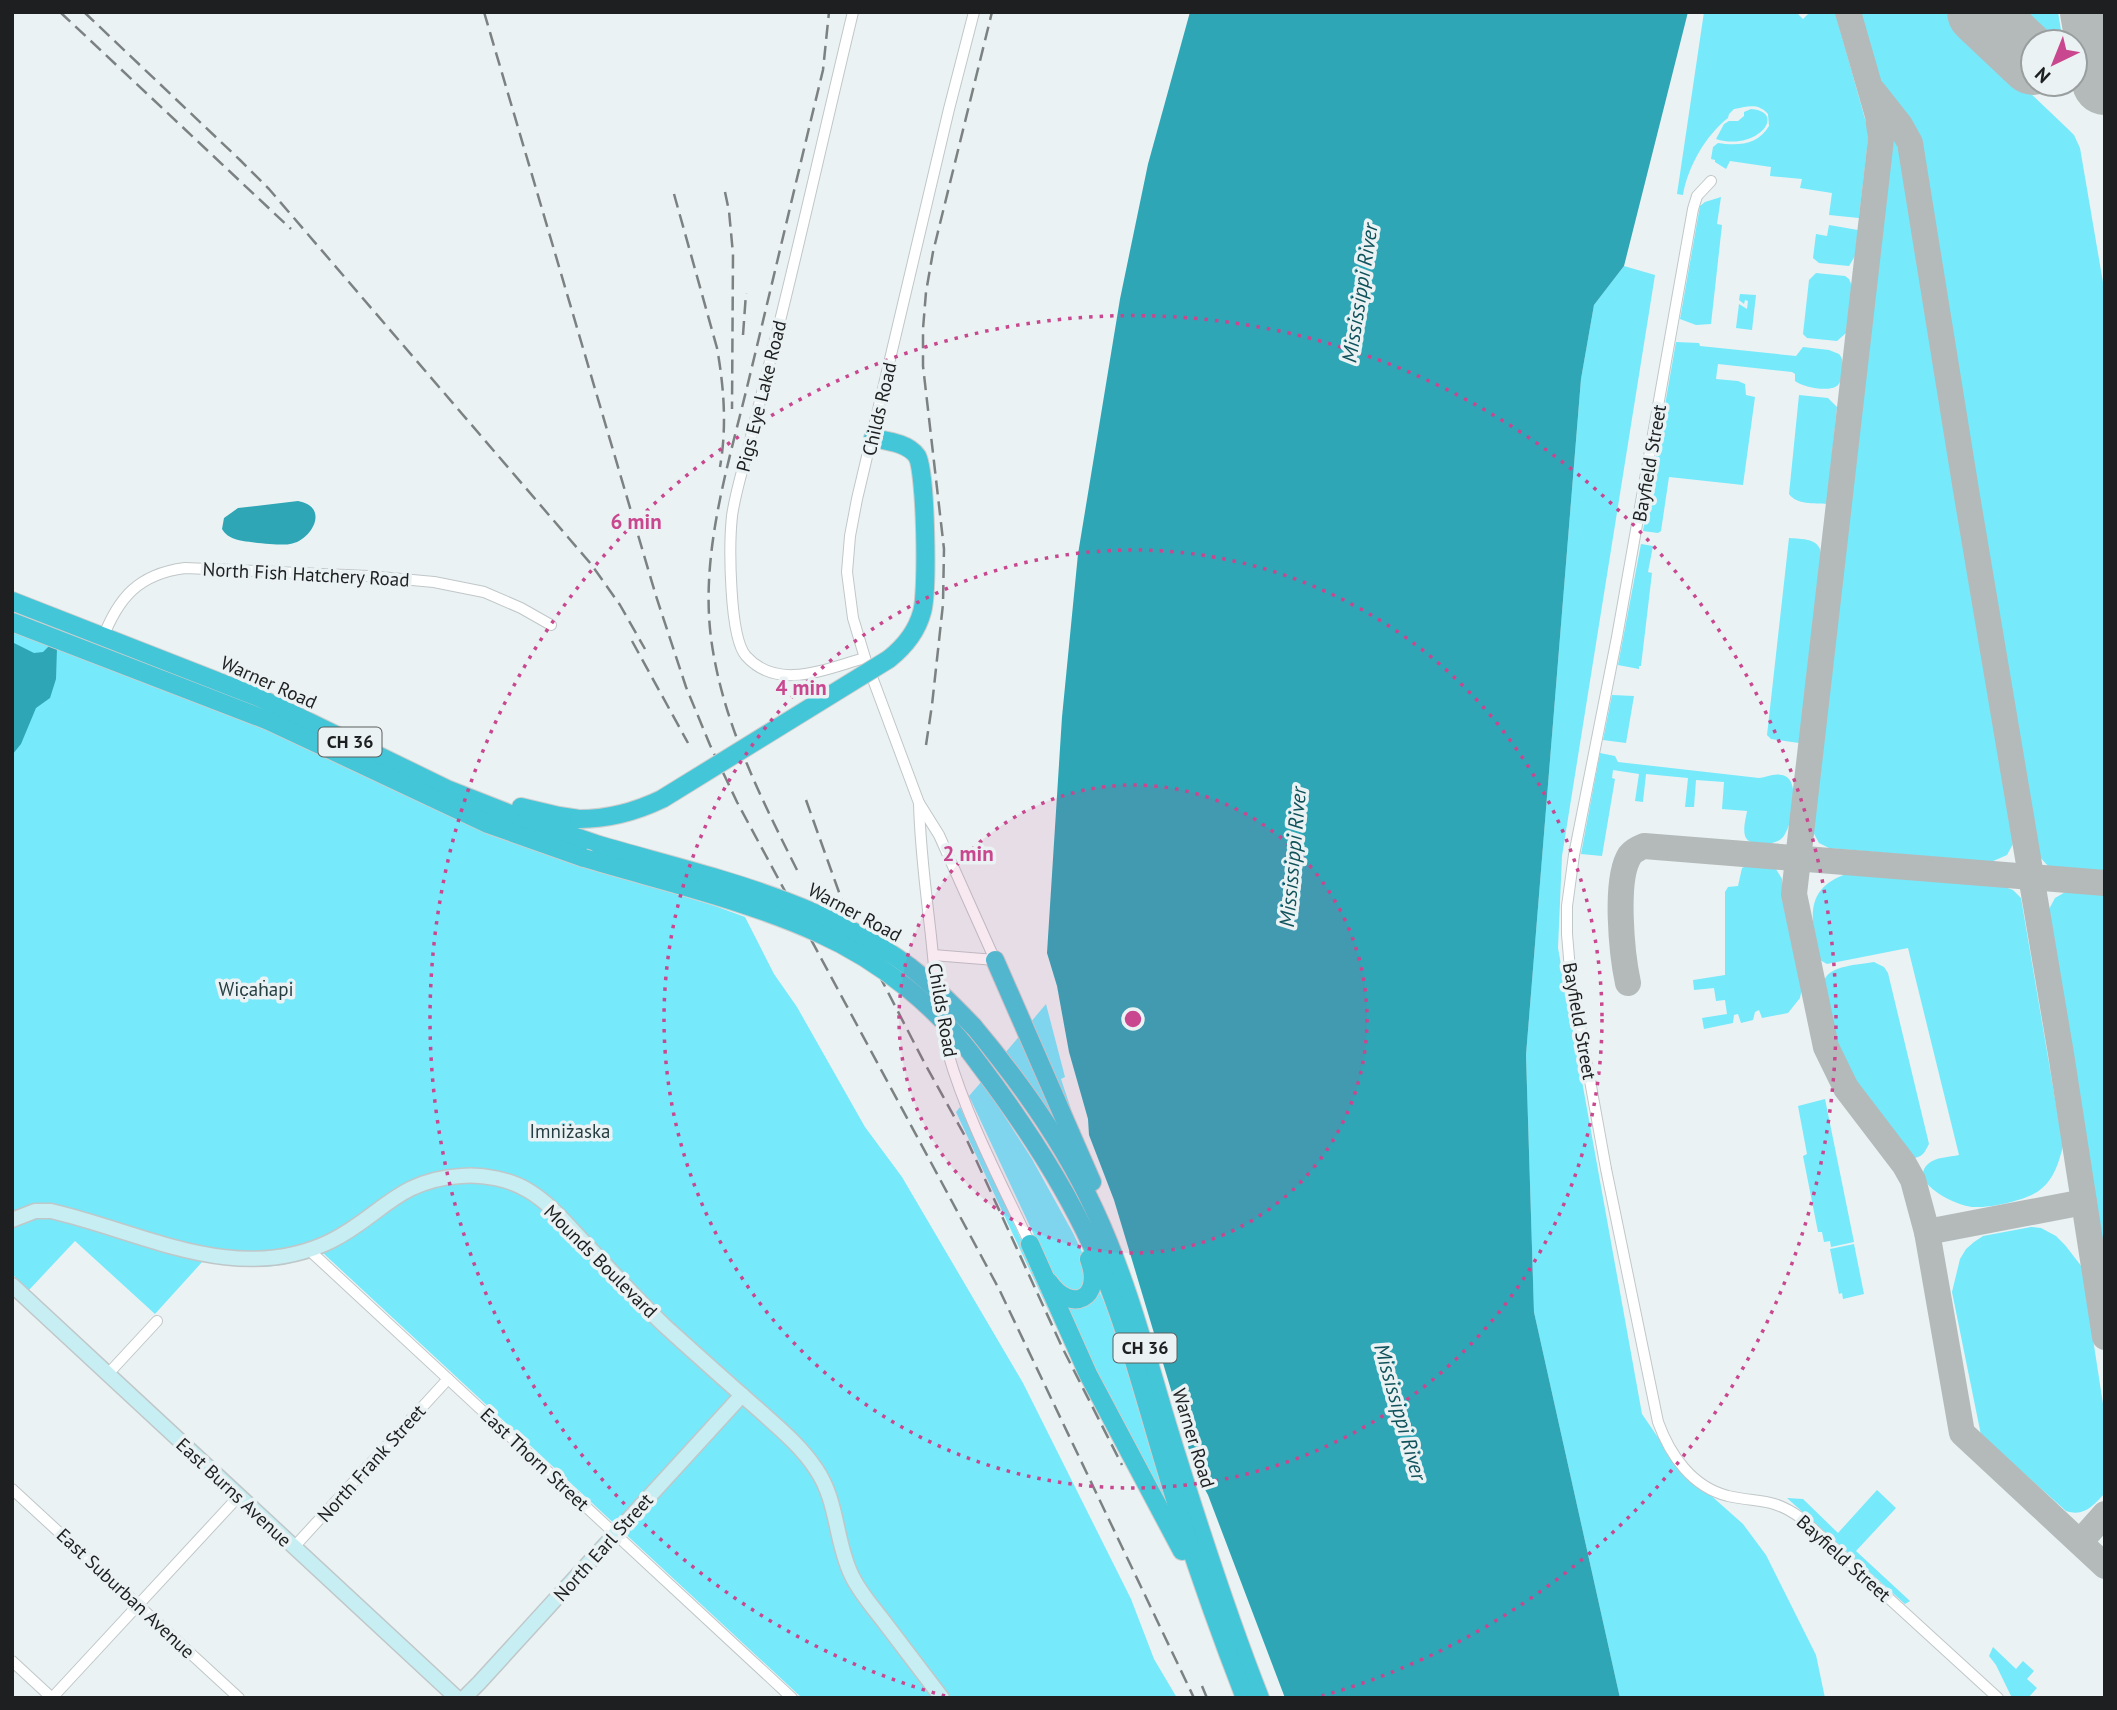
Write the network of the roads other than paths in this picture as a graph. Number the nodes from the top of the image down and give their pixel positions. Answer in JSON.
{"nodes":[{"id":1,"x":853,"y":12,"type":"edge"},
{"id":2,"x":974,"y":12,"type":"edge"},
{"id":3,"x":1711,"y":181,"type":"dead end"},
{"id":4,"x":873,"y":438,"type":"junction"},
{"id":5,"x":12,"y":601,"type":"edge"},
{"id":6,"x":12,"y":622,"type":"edge"},
{"id":7,"x":551,"y":625,"type":"dead end"},
{"id":8,"x":103,"y":637,"type":"junction"},
{"id":9,"x":97,"y":655,"type":"junction"},
{"id":10,"x":865,"y":658,"type":"junction"},
{"id":11,"x":447,"y":789,"type":"junction"},
{"id":12,"x":919,"y":803,"type":"junction"},
{"id":13,"x":933,"y":955,"type":"junction"},
{"id":14,"x":995,"y":960,"type":"junction"},
{"id":15,"x":1062,"y":1187,"type":"junction"},
{"id":16,"x":12,"y":1220,"type":"edge"},
{"id":17,"x":1030,"y":1244,"type":"junction"},
{"id":18,"x":308,"y":1249,"type":"junction"},
{"id":19,"x":12,"y":1285,"type":"edge"},
{"id":20,"x":1129,"y":1296,"type":"junction"},
{"id":21,"x":157,"y":1321,"type":"dead end"},
{"id":22,"x":107,"y":1375,"type":"junction"},
{"id":23,"x":448,"y":1379,"type":"junction"},
{"id":24,"x":742,"y":1395,"type":"junction"},
{"id":25,"x":12,"y":1489,"type":"edge"},
{"id":26,"x":239,"y":1496,"type":"junction"},
{"id":27,"x":615,"y":1534,"type":"junction"},
{"id":28,"x":294,"y":1547,"type":"junction"},
{"id":29,"x":139,"y":1605,"type":"junction"},
{"id":30,"x":1214,"y":1620,"type":"junction"},
{"id":31,"x":12,"y":1661,"type":"edge"},
{"id":32,"x":52,"y":1698,"type":"edge"},
{"id":33,"x":239,"y":1698,"type":"edge"},
{"id":34,"x":457,"y":1698,"type":"edge"},
{"id":35,"x":464,"y":1698,"type":"edge"},
{"id":36,"x":792,"y":1698,"type":"edge"},
{"id":37,"x":942,"y":1698,"type":"edge"},
{"id":38,"x":1245,"y":1698,"type":"edge"},
{"id":39,"x":1260,"y":1698,"type":"edge"},
{"id":40,"x":1998,"y":1698,"type":"edge"}],
"edges":[{"from":1,"to":10,"type":"street","name":"Pigs Eye Lake Road"},
{"from":2,"to":4,"type":"street","name":"Childs Road"},
{"from":3,"to":40,"type":"street","name":"Bayfield Street"},
{"from":4,"to":10,"type":"street","name":"Childs Road"},
{"from":4,"to":11,"type":"highway","bridge":true},
{"from":5,"to":8,"type":"highway","name":"Warner Road","number":"CH 36"},
{"from":6,"to":9,"type":"highway","name":"Warner Road","number":"CH 36"},
{"from":7,"to":8,"type":"street","name":"North Fish Hatchery Road"},
{"from":8,"to":9,"type":"street","name":"North Fish Hatchery Road"},
{"from":8,"to":11,"type":"highway","name":"Warner Road","number":"CH 36"},
{"from":9,"to":15,"type":"highway","name":"Warner Road","number":"CH 36","bridge":true},
{"from":10,"to":12,"type":"street","name":"Childs Road"},
{"from":11,"to":20,"type":"highway","name":"Warner Road","number":"CH 36","bridge":true},
{"from":12,"to":13,"type":"street","name":"Childs Road"},
{"from":12,"to":14,"type":"street","name":"Childs Road"},
{"from":13,"to":14,"type":"street"},
{"from":13,"to":17,"type":"street","name":"Childs Road"},
{"from":14,"to":20,"type":"highway"},
{"from":15,"to":17,"type":"highway"},
{"from":15,"to":30,"type":"highway","name":"Warner Road","number":"CH 36"},
{"from":16,"to":18,"type":"street","name":"Mounds Boulevard"},
{"from":17,"to":30,"type":"highway"},
{"from":18,"to":23,"type":"street","name":"East Thorn Street"},
{"from":18,"to":24,"type":"street","name":"Mounds Boulevard"},
{"from":19,"to":22,"type":"street","name":"East Burns Avenue"},
{"from":20,"to":39,"type":"highway","name":"Warner Road","number":"CH 36"},
{"from":21,"to":22,"type":"street"},
{"from":22,"to":26,"type":"street","name":"East Burns Avenue"},
{"from":23,"to":27,"type":"street","name":"East Thorn Street"},
{"from":23,"to":28,"type":"street","name":"North Frank Street"},
{"from":24,"to":27,"type":"street","name":"North Earl Street"},
{"from":24,"to":37,"type":"street","name":"Mounds Boulevard"},
{"from":25,"to":29,"type":"street","name":"East Suburban Avenue"},
{"from":26,"to":28,"type":"street","name":"East Burns Avenue"},
{"from":26,"to":29,"type":"street"},
{"from":27,"to":35,"type":"street","name":"North Earl Street"},
{"from":27,"to":36,"type":"street","name":"East Thorn Street"},
{"from":28,"to":34,"type":"street","name":"East Burns Avenue"},
{"from":29,"to":32,"type":"street"},
{"from":29,"to":33,"type":"street","name":"East Suburban Avenue"},
{"from":30,"to":38,"type":"highway","name":"Warner Road","number":"CH 36"},
{"from":31,"to":32,"type":"street"}]}
